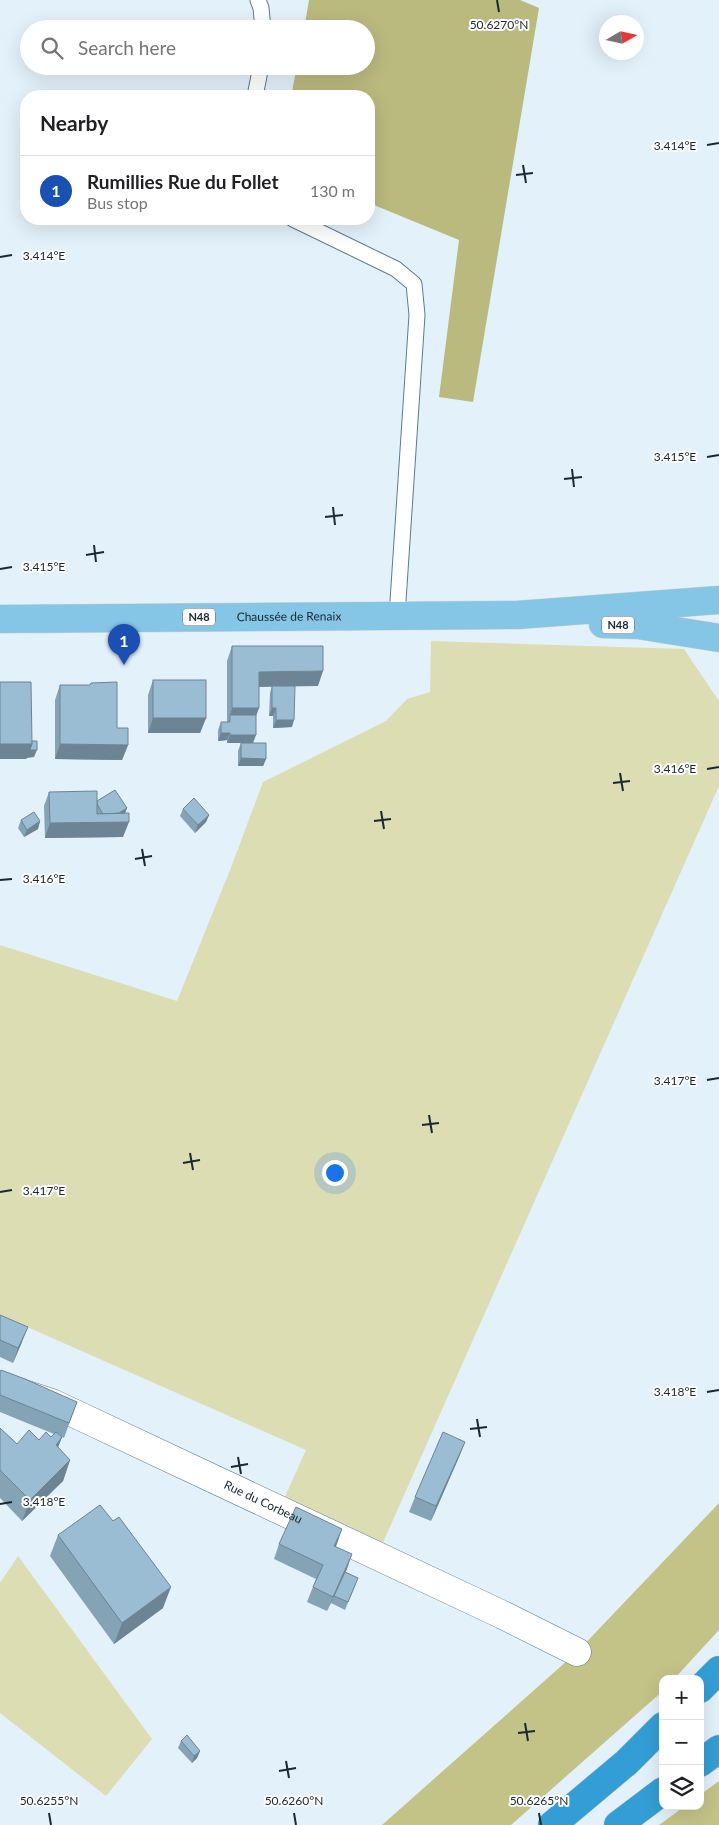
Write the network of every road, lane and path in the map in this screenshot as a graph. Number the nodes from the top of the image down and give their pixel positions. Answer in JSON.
{"nodes":[{"id":1,"x":258,"y":0,"type":"edge"},
{"id":2,"x":262,"y":20,"type":"edge"},
{"id":3,"x":259,"y":75,"type":"edge"},
{"id":4,"x":256,"y":90,"type":"edge"},
{"id":5,"x":305,"y":225,"type":"edge"},
{"id":6,"x":719,"y":600,"type":"edge"},
{"id":7,"x":517,"y":615,"type":"junction"},
{"id":8,"x":397,"y":616,"type":"junction"},
{"id":9,"x":0,"y":619,"type":"edge"},
{"id":10,"x":719,"y":638,"type":"edge"},
{"id":11,"x":0,"y":1386,"type":"edge"},
{"id":12,"x":577,"y":1652,"type":"dead end"},
{"id":13,"x":719,"y":1670,"type":"edge"},
{"id":14,"x":704,"y":1685,"type":"edge"},
{"id":15,"x":659,"y":1730,"type":"edge"},
{"id":16,"x":719,"y":1749,"type":"edge"},
{"id":17,"x":704,"y":1760,"type":"edge"},
{"id":18,"x":659,"y":1794,"type":"edge"},
{"id":19,"x":552,"y":1825,"type":"edge"},
{"id":20,"x":618,"y":1825,"type":"edge"}],
"edges":[{"from":1,"to":2,"type":"lane"},
{"from":3,"to":4,"type":"lane"},
{"from":5,"to":8,"type":"lane"},
{"from":6,"to":7,"type":"main road","name":"Chaussée de Renaix","number":"N48"},
{"from":7,"to":8,"type":"main road","name":"Chaussée de Renaix","number":"N48"},
{"from":7,"to":10,"type":"main road","name":"Chaussée de Renaix","number":"N48"},
{"from":8,"to":9,"type":"main road","name":"Chaussée de Renaix","number":"N48"},
{"from":11,"to":12,"type":"street","name":"Rue du Corbeau"},
{"from":13,"to":14,"type":"highway"},
{"from":15,"to":19,"type":"highway"},
{"from":16,"to":17,"type":"highway"},
{"from":18,"to":20,"type":"highway"}]}
